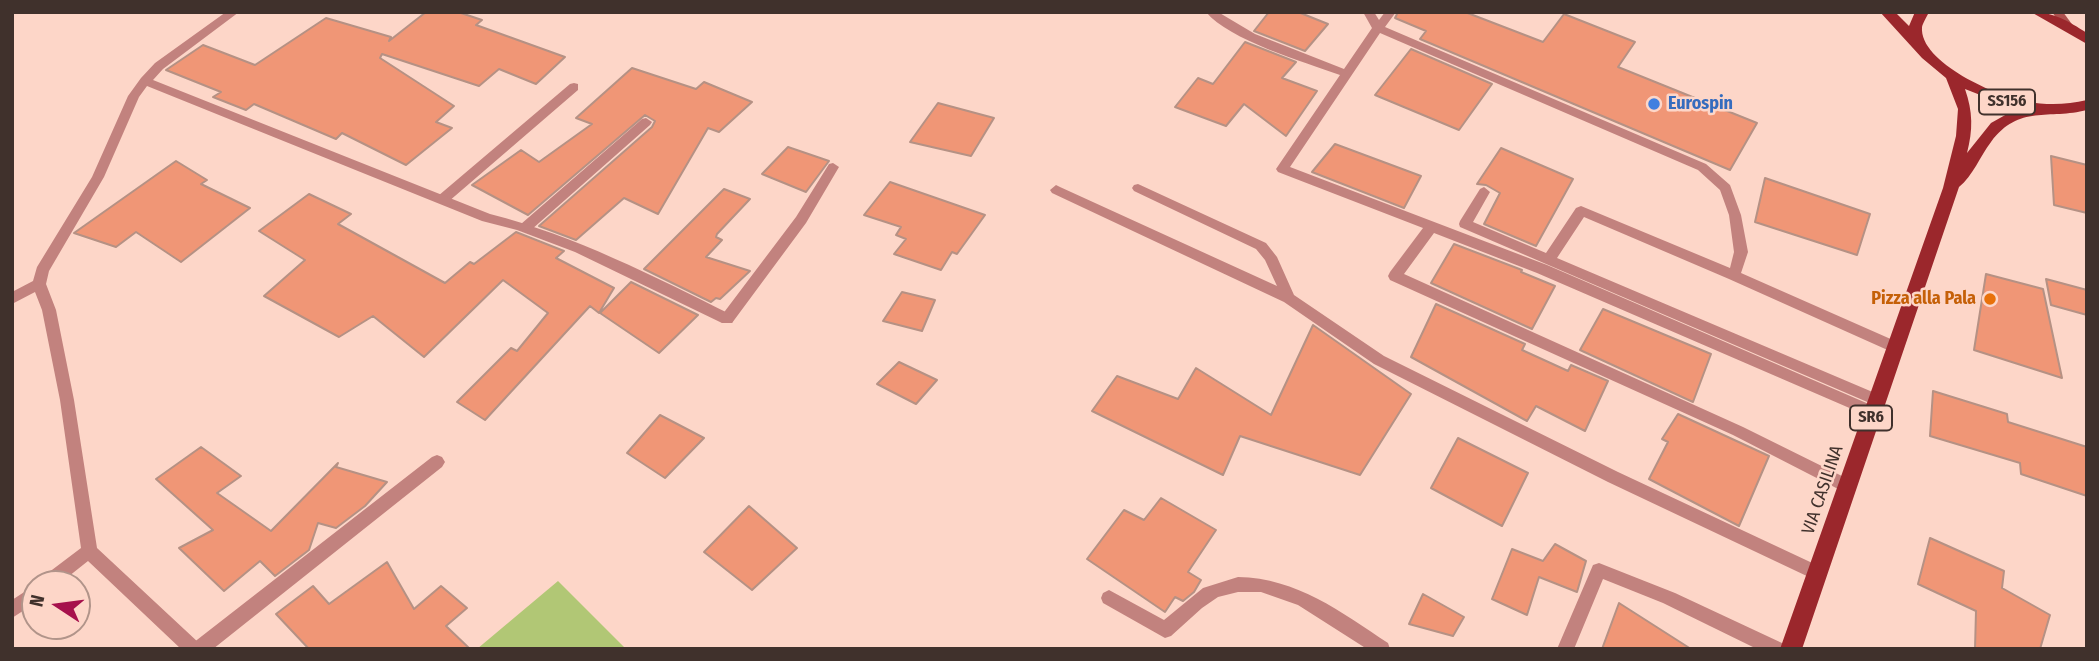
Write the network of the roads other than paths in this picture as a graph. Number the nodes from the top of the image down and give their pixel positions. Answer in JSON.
{"nodes":[{"id":1,"x":234,"y":12,"type":"edge"},
{"id":2,"x":1210,"y":12,"type":"edge"},
{"id":3,"x":1368,"y":12,"type":"edge"},
{"id":4,"x":1391,"y":12,"type":"edge"},
{"id":5,"x":1887,"y":12,"type":"edge"},
{"id":6,"x":1922,"y":12,"type":"edge"},
{"id":7,"x":2038,"y":12,"type":"edge"},
{"id":8,"x":2057,"y":12,"type":"edge"},
{"id":9,"x":2068,"y":27,"type":"junction"},
{"id":10,"x":1378,"y":28,"type":"junction"},
{"id":11,"x":2087,"y":40,"type":"edge"},
{"id":12,"x":1924,"y":50,"type":"junction"},
{"id":13,"x":1347,"y":74,"type":"junction"},
{"id":14,"x":1953,"y":77,"type":"junction"},
{"id":15,"x":145,"y":81,"type":"junction"},
{"id":16,"x":574,"y":87,"type":"dead end"},
{"id":17,"x":2086,"y":106,"type":"edge"},
{"id":18,"x":2036,"y":108,"type":"junction"},
{"id":19,"x":646,"y":122,"type":"dead end"},
{"id":20,"x":833,"y":167,"type":"dead end"},
{"id":21,"x":1138,"y":188,"type":"dead end"},
{"id":22,"x":1951,"y":188,"type":"junction"},
{"id":23,"x":1056,"y":190,"type":"dead end"},
{"id":24,"x":1484,"y":192,"type":"dead end"},
{"id":25,"x":443,"y":199,"type":"junction"},
{"id":26,"x":1432,"y":226,"type":"junction"},
{"id":27,"x":526,"y":227,"type":"junction"},
{"id":28,"x":1548,"y":260,"type":"junction"},
{"id":29,"x":1734,"y":275,"type":"junction"},
{"id":30,"x":38,"y":284,"type":"junction"},
{"id":31,"x":1289,"y":298,"type":"junction"},
{"id":32,"x":12,"y":299,"type":"edge"},
{"id":33,"x":1897,"y":348,"type":"junction"},
{"id":34,"x":1875,"y":406,"type":"junction"},
{"id":35,"x":437,"y":462,"type":"dead end"},
{"id":36,"x":1847,"y":486,"type":"junction"},
{"id":37,"x":89,"y":551,"type":"junction"},
{"id":38,"x":64,"y":570,"type":"edge"},
{"id":39,"x":1817,"y":573,"type":"junction"},
{"id":40,"x":1109,"y":598,"type":"dead end"},
{"id":41,"x":193,"y":649,"type":"edge"},
{"id":42,"x":200,"y":649,"type":"edge"},
{"id":43,"x":1382,"y":649,"type":"edge"},
{"id":44,"x":1564,"y":649,"type":"edge"},
{"id":45,"x":1776,"y":649,"type":"edge"},
{"id":46,"x":1791,"y":649,"type":"edge"}],
"edges":[{"from":1,"to":15,"type":"street"},
{"from":2,"to":13,"type":"street"},
{"from":3,"to":10,"type":"street"},
{"from":4,"to":10,"type":"street"},
{"from":5,"to":12,"type":"main road","number":"SS156"},
{"from":6,"to":12,"type":"main road"},
{"from":7,"to":9,"type":"main road"},
{"from":8,"to":9,"type":"main road"},
{"from":9,"to":11,"type":"main road"},
{"from":10,"to":13,"type":"street"},
{"from":10,"to":29,"type":"street"},
{"from":12,"to":14,"type":"main road","number":"SS156"},
{"from":13,"to":26,"type":"street"},
{"from":14,"to":18,"type":"main road","number":"SS156"},
{"from":14,"to":22,"type":"main road","name":"VIA CASILINA","number":"SR6"},
{"from":15,"to":25,"type":"street"},
{"from":15,"to":30,"type":"street"},
{"from":16,"to":25,"type":"street"},
{"from":17,"to":18,"type":"main road","number":"SS156"},
{"from":18,"to":22,"type":"main road","name":"VIA CASILINA","number":"SR6"},
{"from":19,"to":27,"type":"street"},
{"from":20,"to":27,"type":"street"},
{"from":21,"to":31,"type":"street"},
{"from":22,"to":33,"type":"main road","name":"VIA CASILINA","number":"SR6"},
{"from":23,"to":31,"type":"street"},
{"from":24,"to":28,"type":"street"},
{"from":25,"to":27,"type":"street"},
{"from":26,"to":34,"type":"street"},
{"from":26,"to":36,"type":"street"},
{"from":28,"to":29,"type":"street"},
{"from":28,"to":34,"type":"street"},
{"from":29,"to":33,"type":"street"},
{"from":30,"to":32,"type":"street"},
{"from":30,"to":37,"type":"street"},
{"from":31,"to":39,"type":"street"},
{"from":33,"to":34,"type":"main road","name":"VIA CASILINA","number":"SR6"},
{"from":34,"to":36,"type":"main road","name":"VIA CASILINA","number":"SR6"},
{"from":35,"to":42,"type":"street"},
{"from":36,"to":39,"type":"main road","name":"VIA CASILINA","number":"SR6"},
{"from":37,"to":38,"type":"street"},
{"from":37,"to":41,"type":"street"},
{"from":39,"to":46,"type":"main road","name":"VIA CASILINA","number":"SR6"},
{"from":40,"to":43,"type":"street"},
{"from":44,"to":45,"type":"street"}]}
